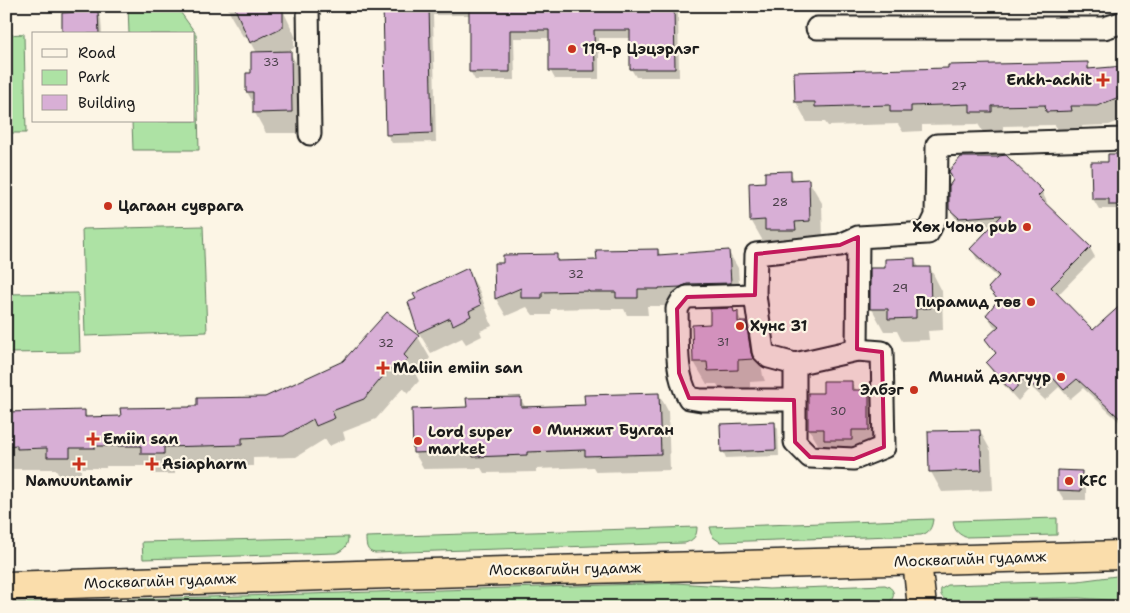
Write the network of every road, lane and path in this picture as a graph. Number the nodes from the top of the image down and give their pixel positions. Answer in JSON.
{"nodes":[{"id":1,"x":308,"y":6,"type":"edge"},
{"id":2,"x":1124,"y":22,"type":"edge"},
{"id":3,"x":817,"y":28,"type":"dead end"},
{"id":4,"x":310,"y":134,"type":"dead end"},
{"id":5,"x":1124,"y":138,"type":"edge"},
{"id":6,"x":858,"y":237,"type":"junction"},
{"id":7,"x":755,"y":295,"type":"junction"},
{"id":8,"x":857,"y":350,"type":"junction"},
{"id":9,"x":795,"y":364,"type":"junction"},
{"id":10,"x":794,"y":400,"type":"junction"},
{"id":11,"x":1124,"y":554,"type":"edge"},
{"id":12,"x":918,"y":561,"type":"junction"},
{"id":13,"x":6,"y":586,"type":"edge"},
{"id":14,"x":922,"y":607,"type":"edge"}],
"edges":[{"from":1,"to":4,"type":"street"},
{"from":2,"to":3,"type":"street"},
{"from":5,"to":6,"type":"street"},
{"from":6,"to":7,"type":"street"},
{"from":6,"to":8,"type":"street"},
{"from":7,"to":9,"type":"street"},
{"from":7,"to":10,"type":"street"},
{"from":8,"to":9,"type":"street"},
{"from":8,"to":10,"type":"street"},
{"from":9,"to":10,"type":"street"},
{"from":11,"to":12,"type":"highway","name":"Москвагийн гудамж"},
{"from":12,"to":13,"type":"highway","name":"Москвагийн гудамж"},
{"from":12,"to":14,"type":"highway"}]}
